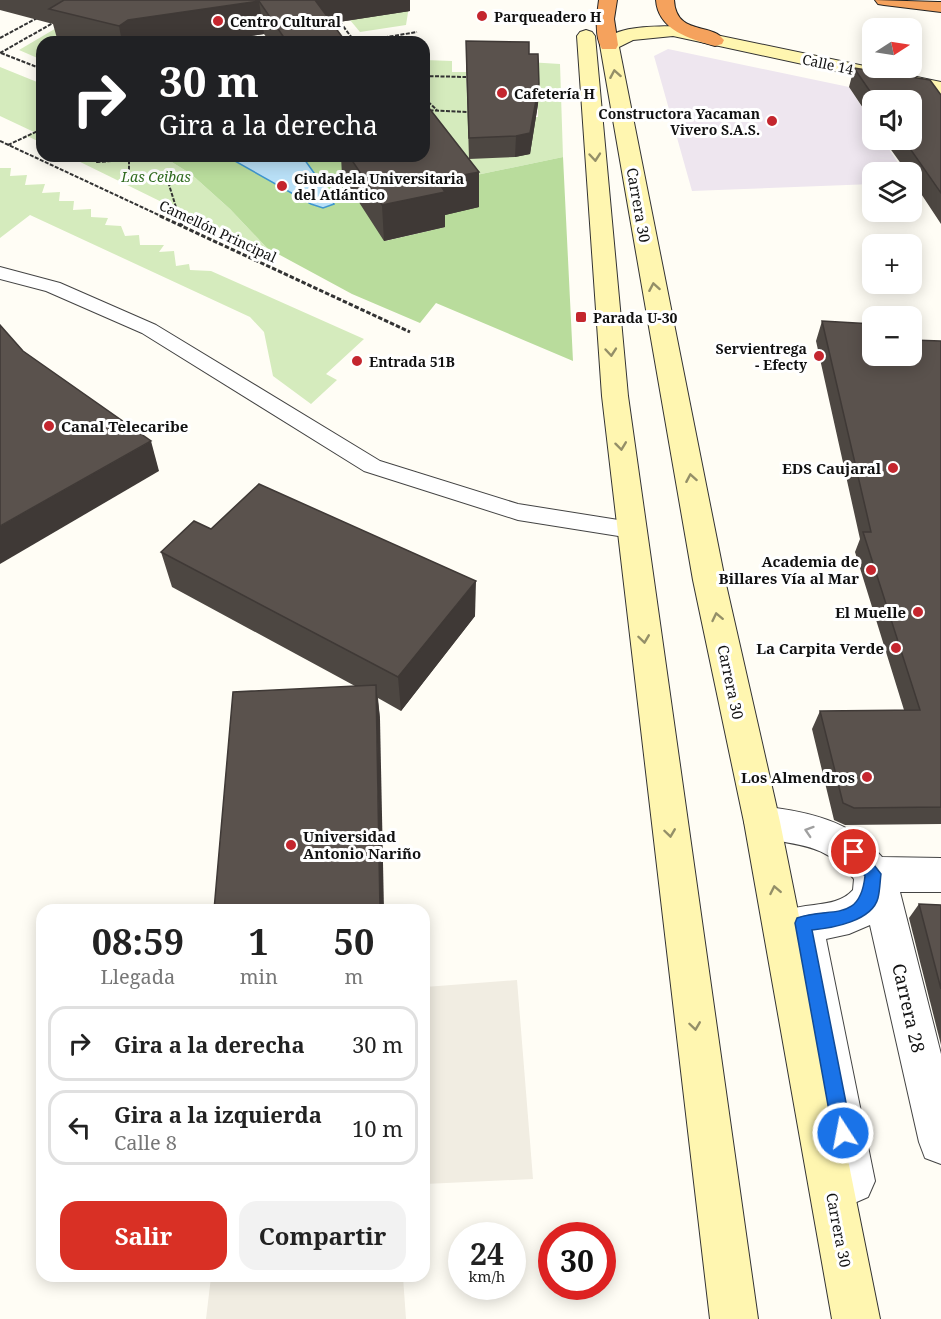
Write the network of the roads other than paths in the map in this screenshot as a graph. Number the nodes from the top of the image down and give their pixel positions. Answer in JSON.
{"nodes":[{"id":1,"x":592,"y":0,"type":"edge"},
{"id":2,"x":608,"y":0,"type":"edge"},
{"id":3,"x":622,"y":0,"type":"edge"},
{"id":4,"x":665,"y":0,"type":"edge"},
{"id":5,"x":884,"y":0,"type":"edge"},
{"id":6,"x":910,"y":0,"type":"edge"},
{"id":7,"x":940,"y":7,"type":"edge"},
{"id":8,"x":605,"y":19,"type":"junction"},
{"id":9,"x":586,"y":27,"type":"joint"},
{"id":10,"x":715,"y":40,"type":"junction"},
{"id":11,"x":609,"y":45,"type":"junction"},
{"id":12,"x":938,"y":91,"type":"edge"},
{"id":13,"x":0,"y":273,"type":"edge"},
{"id":14,"x":631,"y":530,"type":"junction"},
{"id":15,"x":762,"y":822,"type":"junction"},
{"id":16,"x":875,"y":874,"type":"junction"},
{"id":17,"x":941,"y":875,"type":"edge"},
{"id":18,"x":941,"y":1142,"type":"edge"},
{"id":19,"x":734,"y":1319,"type":"edge"},
{"id":20,"x":856,"y":1319,"type":"edge"},
{"id":21,"x":878,"y":1319,"type":"edge"}],
"edges":[{"from":1,"to":9,"type":"highway"},
{"from":2,"to":8,"type":"highway"},
{"from":3,"to":8,"type":"highway"},
{"from":4,"to":10,"type":"highway"},
{"from":5,"to":7,"type":"highway"},
{"from":6,"to":7,"type":"highway"},
{"from":8,"to":11,"type":"highway"},
{"from":9,"to":14,"type":"main road","one_way":true},
{"from":10,"to":11,"type":"main road","name":"Calle 14"},
{"from":10,"to":12,"type":"main road","name":"Calle 14"},
{"from":15,"to":11,"type":"main road","name":"Carrera 30","one_way":true},
{"from":13,"to":14,"type":"lane"},
{"from":14,"to":19,"type":"main road","one_way":true},
{"from":16,"to":15,"type":"street","one_way":true},
{"from":20,"to":15,"type":"main road","name":"Carrera 30","one_way":true},
{"from":16,"to":17,"type":"street"},
{"from":16,"to":18,"type":"street","name":"Carrera 28"},
{"from":16,"to":21,"type":"street"}]}
